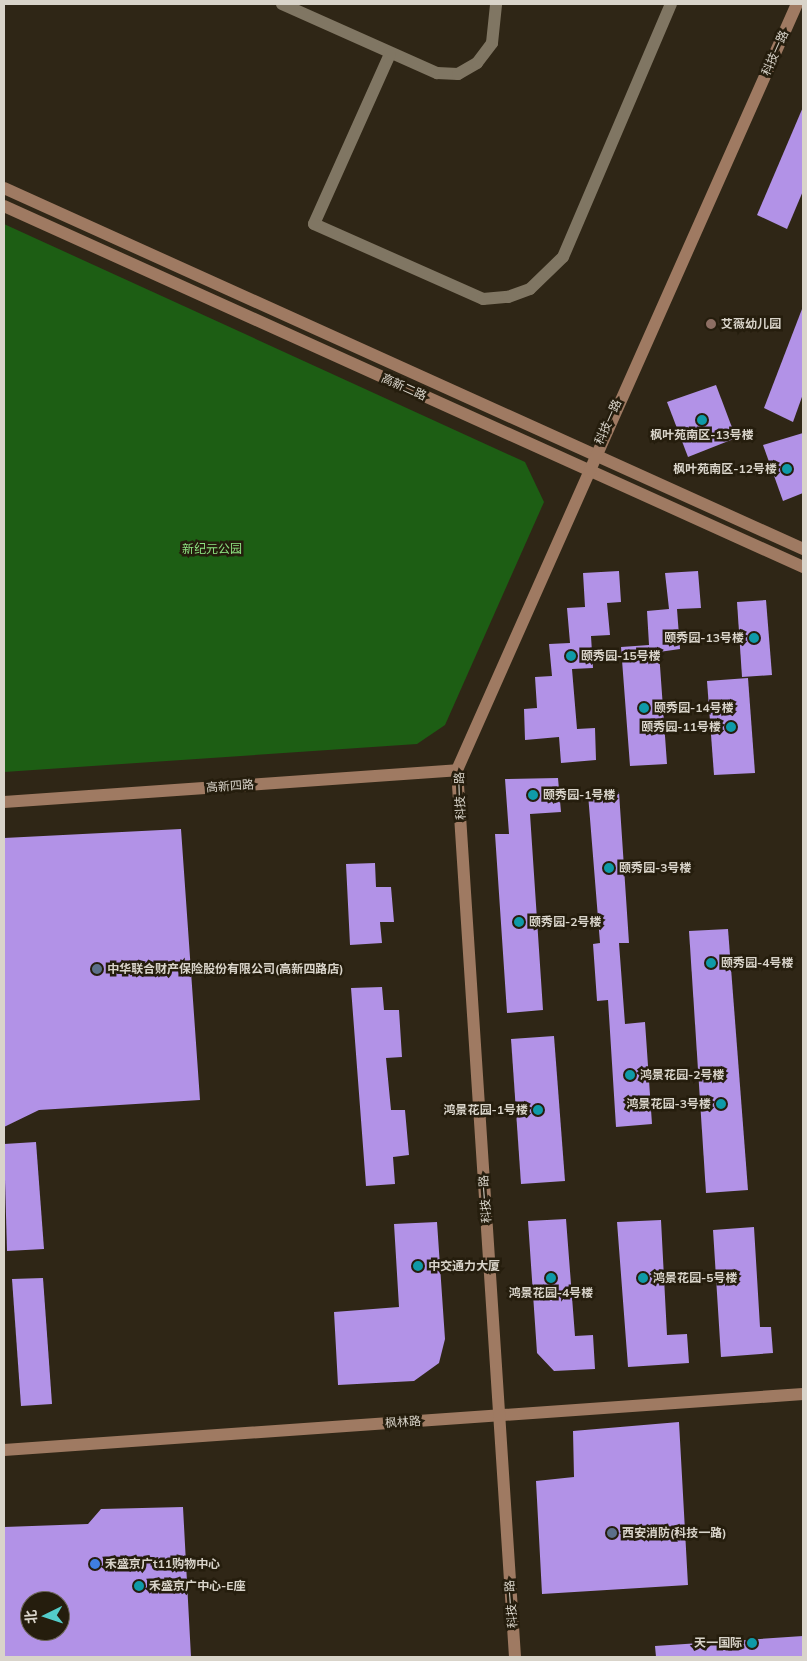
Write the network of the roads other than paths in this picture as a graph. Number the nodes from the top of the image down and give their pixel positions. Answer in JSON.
{"nodes":[{"id":1,"x":282,"y":4,"type":"edge"},
{"id":2,"x":496,"y":4,"type":"edge"},
{"id":3,"x":671,"y":4,"type":"edge"},
{"id":4,"x":797,"y":4,"type":"edge"},
{"id":5,"x":390,"y":54,"type":"junction"},
{"id":6,"x":4,"y":188,"type":"edge"},
{"id":7,"x":4,"y":206,"type":"edge"},
{"id":8,"x":594,"y":454,"type":"junction"},
{"id":9,"x":587,"y":470,"type":"junction"},
{"id":10,"x":803,"y":549,"type":"edge"},
{"id":11,"x":803,"y":568,"type":"edge"},
{"id":12,"x":457,"y":770,"type":"junction"},
{"id":13,"x":4,"y":802,"type":"edge"},
{"id":14,"x":803,"y":1394,"type":"edge"},
{"id":15,"x":499,"y":1416,"type":"junction"},
{"id":16,"x":4,"y":1450,"type":"edge"},
{"id":17,"x":515,"y":1657,"type":"edge"}],
"edges":[{"from":1,"to":5,"type":"street"},
{"from":2,"to":5,"type":"street"},
{"from":3,"to":5,"type":"street"},
{"from":4,"to":8,"type":"street","name":"科技一路"},
{"from":6,"to":8,"type":"street","name":"高新二路"},
{"from":7,"to":9,"type":"street","name":"高新二路"},
{"from":8,"to":9,"type":"street","name":"科技一路"},
{"from":8,"to":10,"type":"street","name":"高新二路"},
{"from":9,"to":11,"type":"street","name":"高新二路"},
{"from":9,"to":12,"type":"street","name":"科技一路"},
{"from":12,"to":13,"type":"street","name":"高新四路"},
{"from":12,"to":15,"type":"street","name":"科技一路"},
{"from":14,"to":15,"type":"street","name":"枫林路"},
{"from":15,"to":16,"type":"street","name":"枫林路"},
{"from":15,"to":17,"type":"street","name":"科技一路"}]}
